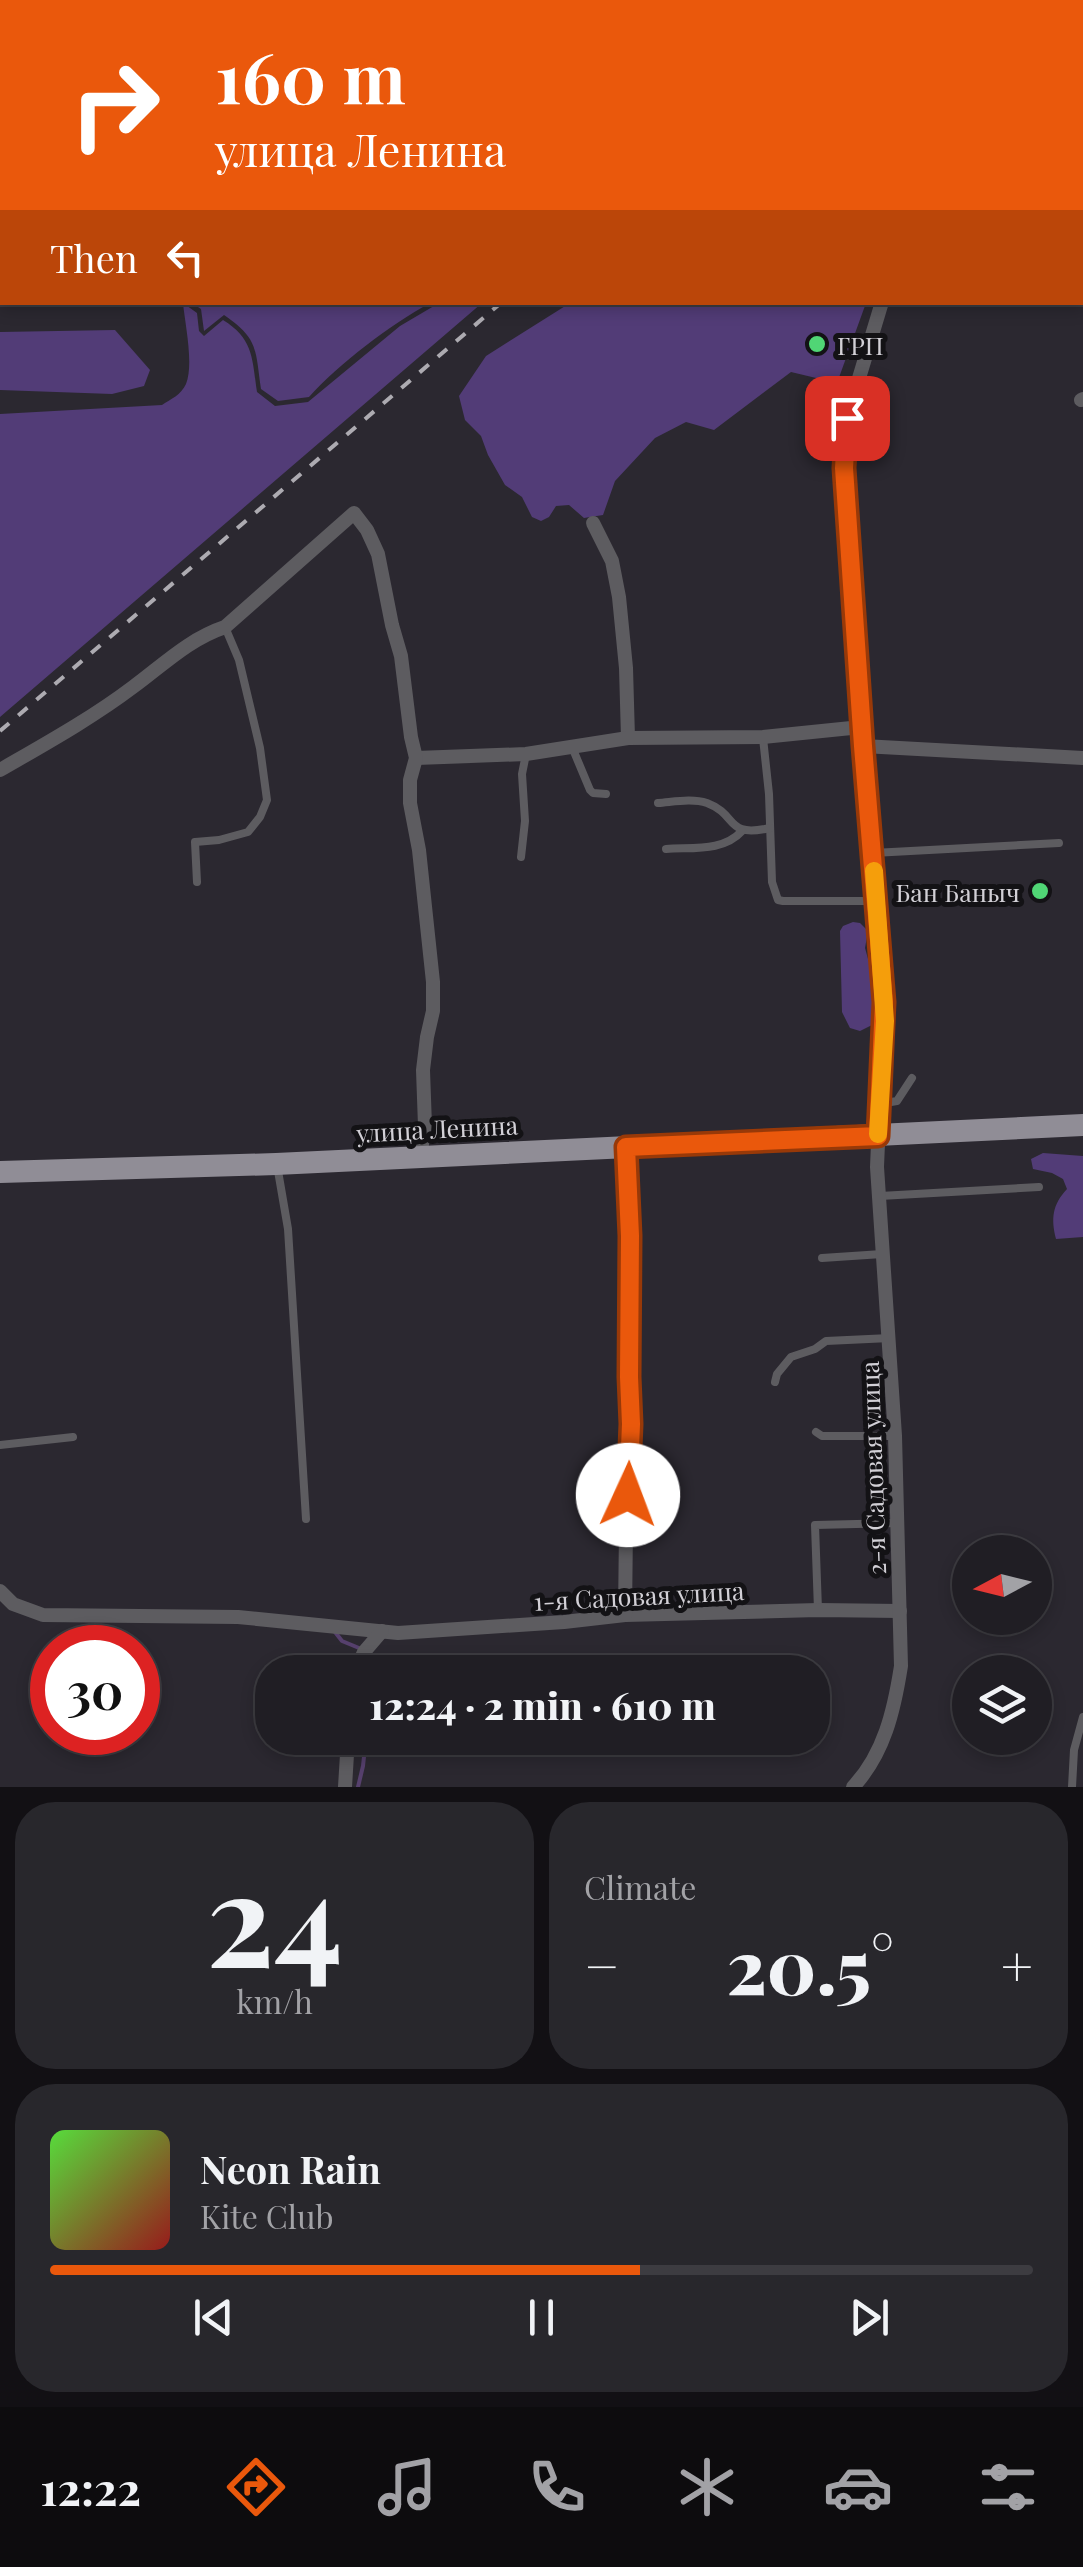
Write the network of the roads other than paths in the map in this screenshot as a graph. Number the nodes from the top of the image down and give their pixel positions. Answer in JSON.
{"nodes":[{"id":1,"x":881,"y":305,"type":"edge"},
{"id":2,"x":593,"y":523,"type":"dead end"},
{"id":3,"x":224,"y":627,"type":"junction"},
{"id":4,"x":862,"y":728,"type":"junction"},
{"id":5,"x":763,"y":736,"type":"junction"},
{"id":6,"x":628,"y":738,"type":"junction"},
{"id":7,"x":863,"y":746,"type":"junction"},
{"id":8,"x":572,"y":747,"type":"junction"},
{"id":9,"x":526,"y":754,"type":"junction"},
{"id":10,"x":416,"y":758,"type":"junction"},
{"id":11,"x":1083,"y":758,"type":"edge"},
{"id":12,"x":0,"y":770,"type":"edge"},
{"id":13,"x":606,"y":794,"type":"dead end"},
{"id":14,"x":658,"y":802,"type":"dead end"},
{"id":15,"x":770,"y":828,"type":"junction"},
{"id":16,"x":742,"y":831,"type":"junction"},
{"id":17,"x":1059,"y":843,"type":"dead end"},
{"id":18,"x":666,"y":849,"type":"dead end"},
{"id":19,"x":873,"y":853,"type":"junction"},
{"id":20,"x":522,"y":856,"type":"dead end"},
{"id":21,"x":198,"y":882,"type":"dead end"},
{"id":22,"x":875,"y":901,"type":"junction"},
{"id":23,"x":912,"y":1078,"type":"dead end"},
{"id":24,"x":879,"y":1104,"type":"junction"},
{"id":25,"x":1083,"y":1125,"type":"edge"},
{"id":26,"x":878,"y":1136,"type":"junction"},
{"id":27,"x":626,"y":1147,"type":"junction"},
{"id":28,"x":420,"y":1156,"type":"junction"},
{"id":29,"x":276,"y":1164,"type":"junction"},
{"id":30,"x":0,"y":1172,"type":"edge"},
{"id":31,"x":1039,"y":1187,"type":"dead end"},
{"id":32,"x":880,"y":1196,"type":"junction"},
{"id":33,"x":884,"y":1254,"type":"junction"},
{"id":34,"x":822,"y":1258,"type":"dead end"},
{"id":35,"x":890,"y":1338,"type":"junction"},
{"id":36,"x":776,"y":1382,"type":"dead end"},
{"id":37,"x":816,"y":1432,"type":"dead end"},
{"id":38,"x":895,"y":1436,"type":"junction"},
{"id":39,"x":73,"y":1437,"type":"dead end"},
{"id":40,"x":0,"y":1445,"type":"edge"},
{"id":41,"x":306,"y":1519,"type":"dead end"},
{"id":42,"x":898,"y":1523,"type":"junction"},
{"id":43,"x":0,"y":1591,"type":"edge"},
{"id":44,"x":818,"y":1610,"type":"junction"},
{"id":45,"x":900,"y":1611,"type":"junction"},
{"id":46,"x":625,"y":1615,"type":"junction"},
{"id":47,"x":382,"y":1631,"type":"junction"},
{"id":48,"x":363,"y":1655,"type":"edge"},
{"id":49,"x":1083,"y":1717,"type":"edge"},
{"id":50,"x":347,"y":1755,"type":"edge"},
{"id":51,"x":346,"y":1787,"type":"edge"},
{"id":52,"x":853,"y":1787,"type":"edge"},
{"id":53,"x":1072,"y":1787,"type":"edge"}],
"edges":[{"from":1,"to":4,"type":"street","name":"2-я Садовая улица"},
{"from":2,"to":6,"type":"street"},
{"from":3,"to":10,"type":"street"},
{"from":3,"to":12,"type":"street"},
{"from":3,"to":21,"type":"lane"},
{"from":4,"to":5,"type":"street"},
{"from":4,"to":7,"type":"street","name":"2-я Садовая улица"},
{"from":5,"to":6,"type":"street"},
{"from":5,"to":15,"type":"lane"},
{"from":6,"to":8,"type":"street"},
{"from":7,"to":11,"type":"street"},
{"from":7,"to":19,"type":"street","name":"2-я Садовая улица"},
{"from":8,"to":9,"type":"street"},
{"from":8,"to":13,"type":"lane"},
{"from":9,"to":10,"type":"street"},
{"from":9,"to":20,"type":"lane"},
{"from":10,"to":28,"type":"street"},
{"from":14,"to":16,"type":"lane"},
{"from":15,"to":16,"type":"lane"},
{"from":15,"to":22,"type":"lane"},
{"from":16,"to":18,"type":"lane"},
{"from":17,"to":19,"type":"lane"},
{"from":19,"to":22,"type":"street","name":"2-я Садовая улица"},
{"from":22,"to":24,"type":"street","name":"2-я Садовая улица"},
{"from":23,"to":24,"type":"lane"},
{"from":24,"to":26,"type":"street","name":"2-я Садовая улица"},
{"from":25,"to":26,"type":"main road","name":"улица Ленина"},
{"from":26,"to":27,"type":"main road","name":"улица Ленина"},
{"from":26,"to":32,"type":"street","name":"2-я Садовая улица"},
{"from":27,"to":28,"type":"main road","name":"улица Ленина"},
{"from":27,"to":46,"type":"street"},
{"from":28,"to":29,"type":"main road","name":"улица Ленина"},
{"from":29,"to":30,"type":"main road","name":"улица Ленина"},
{"from":29,"to":41,"type":"lane"},
{"from":31,"to":32,"type":"lane"},
{"from":32,"to":33,"type":"street","name":"2-я Садовая улица"},
{"from":33,"to":34,"type":"lane"},
{"from":33,"to":35,"type":"street","name":"2-я Садовая улица"},
{"from":35,"to":36,"type":"lane"},
{"from":35,"to":38,"type":"street","name":"2-я Садовая улица"},
{"from":37,"to":38,"type":"lane"},
{"from":38,"to":42,"type":"street","name":"2-я Садовая улица"},
{"from":39,"to":40,"type":"lane"},
{"from":42,"to":44,"type":"lane"},
{"from":42,"to":45,"type":"street","name":"2-я Садовая улица"},
{"from":43,"to":47,"type":"street","name":"1-я Садовая улица"},
{"from":44,"to":45,"type":"street","name":"1-я Садовая улица"},
{"from":44,"to":46,"type":"street","name":"1-я Садовая улица"},
{"from":45,"to":52,"type":"street","name":"2-я Садовая улица"},
{"from":46,"to":47,"type":"street","name":"1-я Садовая улица"},
{"from":47,"to":48,"type":"street"},
{"from":49,"to":53,"type":"lane"},
{"from":50,"to":51,"type":"street"}]}
